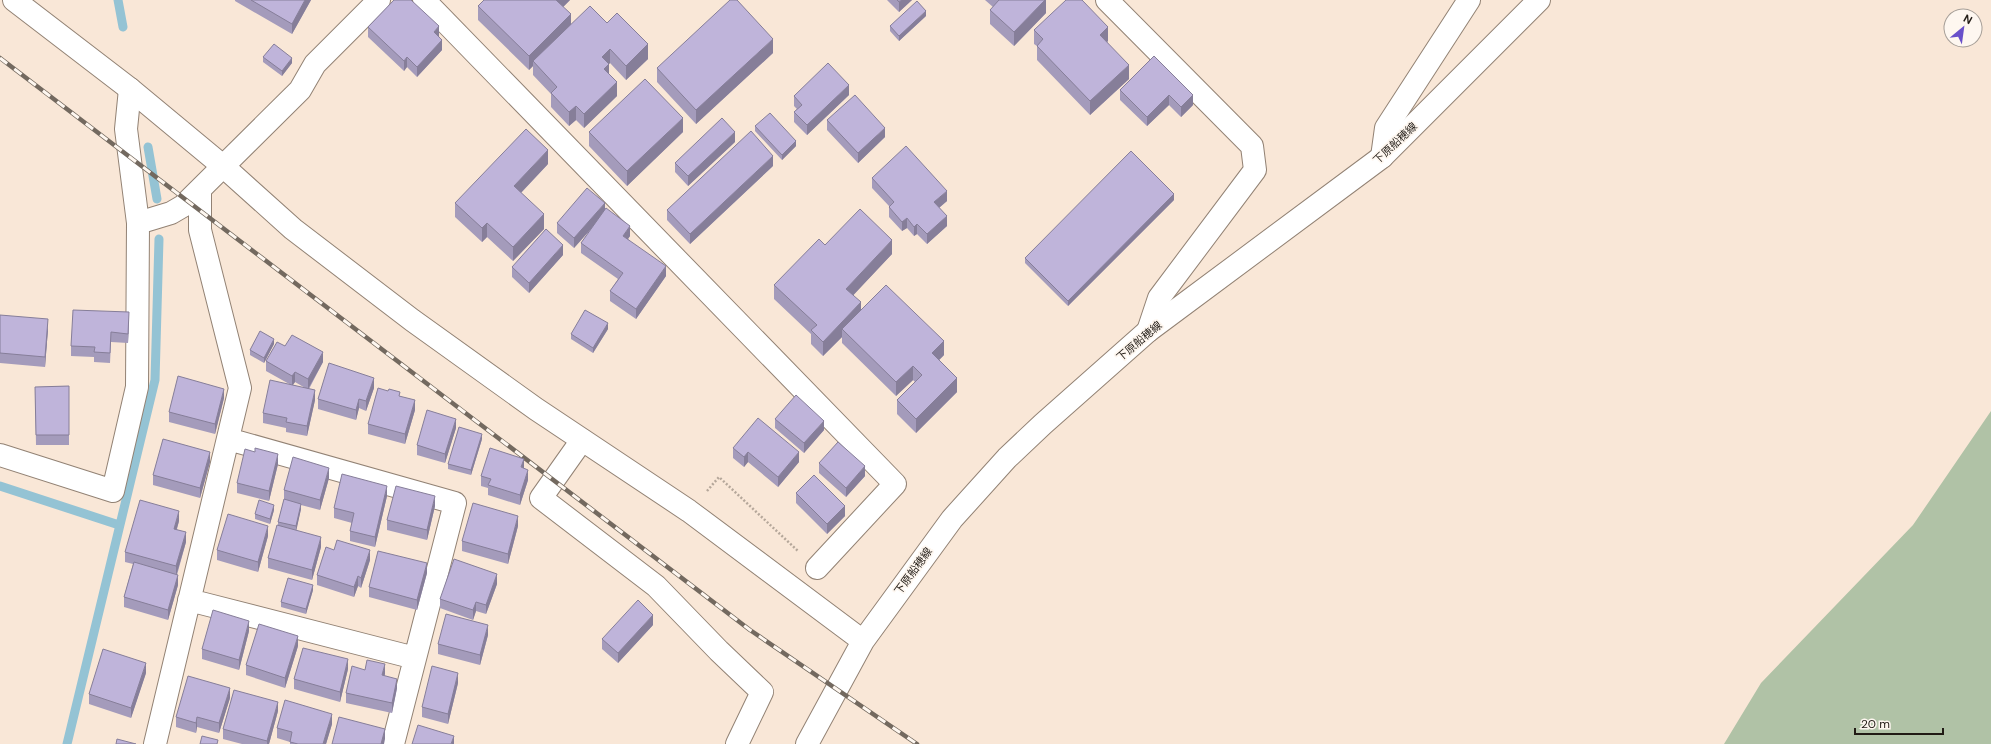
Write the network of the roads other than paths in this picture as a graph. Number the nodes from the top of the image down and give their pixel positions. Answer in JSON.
{"nodes":[{"id":1,"x":14,"y":0,"type":"edge"},
{"id":2,"x":379,"y":0,"type":"edge"},
{"id":3,"x":424,"y":0,"type":"edge"},
{"id":4,"x":1107,"y":0,"type":"edge"},
{"id":5,"x":1469,"y":0,"type":"edge"},
{"id":6,"x":1539,"y":0,"type":"edge"},
{"id":7,"x":130,"y":89,"type":"junction"},
{"id":8,"x":1382,"y":157,"type":"junction"},
{"id":9,"x":224,"y":167,"type":"junction"},
{"id":10,"x":200,"y":190,"type":"junction"},
{"id":11,"x":138,"y":223,"type":"junction"},
{"id":12,"x":1148,"y":331,"type":"junction"},
{"id":13,"x":228,"y":439,"type":"junction"},
{"id":14,"x":582,"y":440,"type":"junction"},
{"id":15,"x":0,"y":455,"type":"edge"},
{"id":16,"x":817,"y":568,"type":"road end"},
{"id":17,"x":189,"y":600,"type":"junction"},
{"id":18,"x":863,"y":641,"type":"junction"},
{"id":19,"x":415,"y":658,"type":"junction"},
{"id":20,"x":155,"y":744,"type":"edge"},
{"id":21,"x":393,"y":744,"type":"edge"},
{"id":22,"x":737,"y":744,"type":"edge"},
{"id":23,"x":807,"y":744,"type":"edge"}],
"edges":[{"from":1,"to":7,"type":"street"},
{"from":2,"to":9,"type":"street"},
{"from":3,"to":16,"type":"street"},
{"from":4,"to":12,"type":"street"},
{"from":5,"to":8,"type":"street"},
{"from":6,"to":8,"type":"street","name":"下原船穂線"},
{"from":7,"to":9,"type":"street"},
{"from":7,"to":11,"type":"street"},
{"from":8,"to":12,"type":"street","name":"下原船穂線"},
{"from":9,"to":10,"type":"street"},
{"from":9,"to":14,"type":"street"},
{"from":10,"to":11,"type":"street"},
{"from":10,"to":13,"type":"street"},
{"from":11,"to":15,"type":"street"},
{"from":12,"to":18,"type":"street","name":"下原船穂線"},
{"from":13,"to":17,"type":"street"},
{"from":13,"to":19,"type":"street"},
{"from":14,"to":18,"type":"street"},
{"from":14,"to":22,"type":"street"},
{"from":17,"to":19,"type":"street"},
{"from":17,"to":20,"type":"street"},
{"from":18,"to":23,"type":"street","name":"下原船穂線"},
{"from":19,"to":21,"type":"street"}]}
